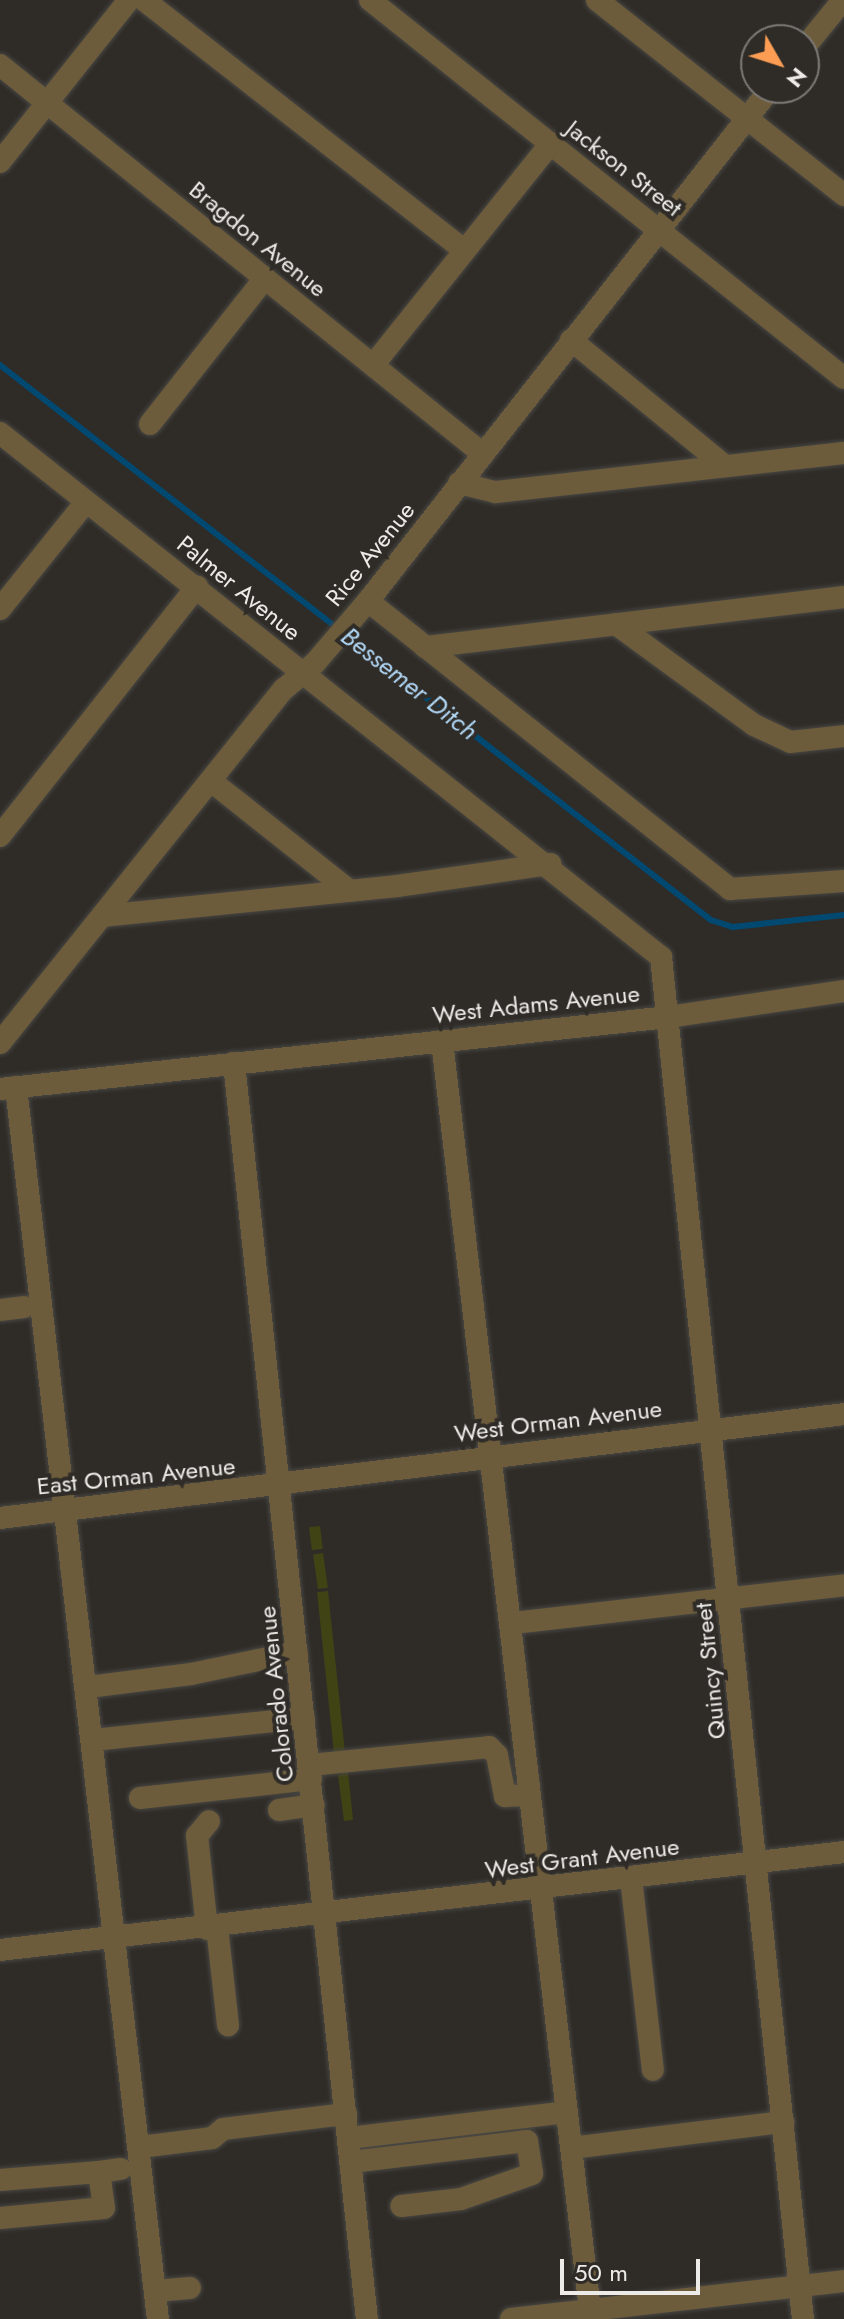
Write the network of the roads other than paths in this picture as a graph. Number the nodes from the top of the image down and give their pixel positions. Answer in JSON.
{"nodes":[{"id":1,"x":129,"y":0,"type":"edge"},
{"id":2,"x":144,"y":0,"type":"edge"},
{"id":3,"x":370,"y":0,"type":"edge"},
{"id":4,"x":597,"y":0,"type":"edge"},
{"id":5,"x":837,"y":6,"type":"edge"},
{"id":6,"x":820,"y":28,"type":"edge"},
{"id":7,"x":0,"y":65,"type":"edge"},
{"id":8,"x":48,"y":103,"type":"junction"},
{"id":9,"x":758,"y":104,"type":"edge"},
{"id":10,"x":746,"y":119,"type":"junction"},
{"id":11,"x":551,"y":143,"type":"junction"},
{"id":12,"x":0,"y":162,"type":"edge"},
{"id":13,"x":844,"y":195,"type":"edge"},
{"id":14,"x":658,"y":228,"type":"junction"},
{"id":15,"x":464,"y":250,"type":"junction"},
{"id":16,"x":265,"y":278,"type":"junction"},
{"id":17,"x":571,"y":340,"type":"junction"},
{"id":18,"x":374,"y":364,"type":"junction"},
{"id":19,"x":844,"y":378,"type":"edge"},
{"id":20,"x":150,"y":424,"type":"dead end"},
{"id":21,"x":0,"y":433,"type":"edge"},
{"id":22,"x":844,"y":453,"type":"edge"},
{"id":23,"x":483,"y":454,"type":"junction"},
{"id":24,"x":725,"y":466,"type":"junction"},
{"id":25,"x":459,"y":483,"type":"junction"},
{"id":26,"x":86,"y":502,"type":"junction"},
{"id":27,"x":197,"y":587,"type":"junction"},
{"id":28,"x":844,"y":597,"type":"edge"},
{"id":29,"x":368,"y":601,"type":"junction"},
{"id":30,"x":0,"y":609,"type":"edge"},
{"id":31,"x":616,"y":624,"type":"junction"},
{"id":32,"x":425,"y":647,"type":"junction"},
{"id":33,"x":302,"y":672,"type":"junction"},
{"id":34,"x":844,"y":736,"type":"edge"},
{"id":35,"x":211,"y":781,"type":"junction"},
{"id":36,"x":0,"y":836,"type":"edge"},
{"id":37,"x":550,"y":864,"type":"junction"},
{"id":38,"x":844,"y":881,"type":"edge"},
{"id":39,"x":350,"y":891,"type":"junction"},
{"id":40,"x":102,"y":916,"type":"junction"},
{"id":41,"x":844,"y":991,"type":"edge"},
{"id":42,"x":668,"y":1017,"type":"junction"},
{"id":43,"x":442,"y":1041,"type":"junction"},
{"id":44,"x":0,"y":1043,"type":"edge"},
{"id":45,"x":234,"y":1063,"type":"junction"},
{"id":46,"x":8,"y":1088,"type":"edge"},
{"id":47,"x":24,"y":1307,"type":"dead end"},
{"id":48,"x":0,"y":1310,"type":"edge"},
{"id":49,"x":844,"y":1414,"type":"edge"},
{"id":50,"x":711,"y":1429,"type":"junction"},
{"id":51,"x":489,"y":1455,"type":"junction"},
{"id":52,"x":279,"y":1486,"type":"junction"},
{"id":53,"x":67,"y":1510,"type":"junction"},
{"id":54,"x":0,"y":1518,"type":"edge"},
{"id":55,"x":844,"y":1585,"type":"edge"},
{"id":56,"x":728,"y":1599,"type":"junction"},
{"id":57,"x":513,"y":1623,"type":"junction"},
{"id":58,"x":297,"y":1652,"type":"junction"},
{"id":59,"x":88,"y":1687,"type":"junction"},
{"id":60,"x":304,"y":1718,"type":"junction"},
{"id":61,"x":93,"y":1740,"type":"junction"},
{"id":62,"x":310,"y":1772,"type":"junction"},
{"id":63,"x":530,"y":1795,"type":"junction"},
{"id":64,"x":140,"y":1798,"type":"dead end"},
{"id":65,"x":314,"y":1805,"type":"junction"},
{"id":66,"x":279,"y":1810,"type":"dead end"},
{"id":67,"x":209,"y":1821,"type":"dead end"},
{"id":68,"x":844,"y":1852,"type":"edge"},
{"id":69,"x":756,"y":1861,"type":"junction"},
{"id":70,"x":631,"y":1878,"type":"junction"},
{"id":71,"x":540,"y":1889,"type":"junction"},
{"id":72,"x":326,"y":1915,"type":"junction"},
{"id":73,"x":212,"y":1928,"type":"junction"},
{"id":74,"x":115,"y":1938,"type":"junction"},
{"id":75,"x":0,"y":1950,"type":"edge"},
{"id":76,"x":228,"y":2025,"type":"dead end"},
{"id":77,"x":653,"y":2070,"type":"dead end"},
{"id":78,"x":566,"y":2112,"type":"junction"},
{"id":79,"x":346,"y":2114,"type":"junction"},
{"id":80,"x":783,"y":2122,"type":"junction"},
{"id":81,"x":349,"y":2138,"type":"junction"},
{"id":82,"x":140,"y":2147,"type":"junction"},
{"id":83,"x":571,"y":2148,"type":"junction"},
{"id":84,"x":351,"y":2162,"type":"junction"},
{"id":85,"x":0,"y":2180,"type":"edge"},
{"id":86,"x":401,"y":2206,"type":"dead end"},
{"id":87,"x":0,"y":2218,"type":"edge"},
{"id":88,"x":844,"y":2281,"type":"edge"},
{"id":89,"x":800,"y":2286,"type":"junction"},
{"id":90,"x":190,"y":2288,"type":"dead end"},
{"id":91,"x":155,"y":2291,"type":"junction"},
{"id":92,"x":592,"y":2313,"type":"edge"},
{"id":93,"x":158,"y":2319,"type":"edge"},
{"id":94,"x":367,"y":2319,"type":"edge"},
{"id":95,"x":511,"y":2319,"type":"edge"},
{"id":96,"x":803,"y":2319,"type":"edge"}],
"edges":[{"from":1,"to":8,"type":"street"},
{"from":2,"to":15,"type":"street"},
{"from":3,"to":11,"type":"street","name":"Jackson Street"},
{"from":4,"to":10,"type":"street"},
{"from":5,"to":6,"type":"street"},
{"from":7,"to":8,"type":"street","name":"Bragdon Avenue"},
{"from":8,"to":12,"type":"street"},
{"from":8,"to":16,"type":"street","name":"Bragdon Avenue"},
{"from":9,"to":10,"type":"street","name":"Rice Avenue"},
{"from":10,"to":13,"type":"street"},
{"from":10,"to":14,"type":"street","name":"Rice Avenue"},
{"from":11,"to":14,"type":"street","name":"Jackson Street"},
{"from":11,"to":15,"type":"street"},
{"from":14,"to":17,"type":"street","name":"Rice Avenue"},
{"from":14,"to":19,"type":"street","name":"Jackson Street"},
{"from":15,"to":18,"type":"street"},
{"from":16,"to":18,"type":"street","name":"Bragdon Avenue"},
{"from":16,"to":20,"type":"street"},
{"from":17,"to":23,"type":"street","name":"Rice Avenue"},
{"from":17,"to":24,"type":"street"},
{"from":18,"to":23,"type":"street","name":"Bragdon Avenue"},
{"from":21,"to":26,"type":"street","name":"Palmer Avenue"},
{"from":22,"to":24,"type":"street"},
{"from":23,"to":25,"type":"street","name":"Rice Avenue"},
{"from":24,"to":25,"type":"street"},
{"from":25,"to":29,"type":"street","name":"Rice Avenue"},
{"from":26,"to":27,"type":"street","name":"Palmer Avenue"},
{"from":26,"to":30,"type":"street"},
{"from":27,"to":33,"type":"street","name":"Palmer Avenue"},
{"from":27,"to":36,"type":"street"},
{"from":28,"to":31,"type":"street"},
{"from":29,"to":32,"type":"street"},
{"from":29,"to":33,"type":"street","name":"Rice Avenue"},
{"from":31,"to":32,"type":"street"},
{"from":31,"to":34,"type":"street"},
{"from":32,"to":38,"type":"street"},
{"from":33,"to":35,"type":"street","name":"Rice Avenue"},
{"from":33,"to":37,"type":"street","name":"Palmer Avenue"},
{"from":35,"to":39,"type":"street"},
{"from":35,"to":40,"type":"street","name":"Rice Avenue"},
{"from":37,"to":39,"type":"street"},
{"from":37,"to":42,"type":"street","name":"Palmer Avenue"},
{"from":39,"to":40,"type":"street"},
{"from":40,"to":44,"type":"street","name":"Rice Avenue"},
{"from":41,"to":42,"type":"street","name":"West Adams Avenue"},
{"from":42,"to":43,"type":"street","name":"West Adams Avenue"},
{"from":42,"to":50,"type":"street","name":"Quincy Street"},
{"from":43,"to":45,"type":"street","name":"West Adams Avenue"},
{"from":43,"to":51,"type":"street"},
{"from":45,"to":46,"type":"street","name":"West Adams Avenue"},
{"from":45,"to":52,"type":"street","name":"Colorado Avenue"},
{"from":46,"to":53,"type":"street"},
{"from":47,"to":48,"type":"street"},
{"from":49,"to":50,"type":"street","name":"West Orman Avenue"},
{"from":50,"to":51,"type":"street","name":"West Orman Avenue"},
{"from":50,"to":56,"type":"street","name":"Quincy Street"},
{"from":51,"to":52,"type":"street","name":"West Orman Avenue"},
{"from":51,"to":57,"type":"street"},
{"from":52,"to":53,"type":"street","name":"East Orman Avenue"},
{"from":52,"to":58,"type":"street","name":"Colorado Avenue"},
{"from":53,"to":54,"type":"street","name":"East Orman Avenue"},
{"from":53,"to":59,"type":"street"},
{"from":55,"to":56,"type":"street"},
{"from":56,"to":57,"type":"street"},
{"from":56,"to":69,"type":"street","name":"Quincy Street"},
{"from":57,"to":63,"type":"street"},
{"from":58,"to":59,"type":"street"},
{"from":58,"to":60,"type":"street","name":"Colorado Avenue"},
{"from":59,"to":61,"type":"street"},
{"from":60,"to":61,"type":"street"},
{"from":60,"to":62,"type":"street","name":"Colorado Avenue"},
{"from":61,"to":74,"type":"street"},
{"from":62,"to":63,"type":"street"},
{"from":62,"to":64,"type":"street"},
{"from":62,"to":65,"type":"street","name":"Colorado Avenue"},
{"from":63,"to":71,"type":"street"},
{"from":65,"to":66,"type":"street"},
{"from":65,"to":72,"type":"street","name":"Colorado Avenue"},
{"from":67,"to":73,"type":"street"},
{"from":68,"to":69,"type":"street","name":"West Grant Avenue"},
{"from":69,"to":70,"type":"street","name":"West Grant Avenue"},
{"from":69,"to":80,"type":"street","name":"Quincy Street"},
{"from":70,"to":71,"type":"street","name":"West Grant Avenue"},
{"from":70,"to":77,"type":"street"},
{"from":71,"to":72,"type":"street","name":"West Grant Avenue"},
{"from":71,"to":78,"type":"street"},
{"from":72,"to":73,"type":"street","name":"West Grant Avenue"},
{"from":72,"to":79,"type":"street","name":"Colorado Avenue"},
{"from":73,"to":74,"type":"street","name":"West Grant Avenue"},
{"from":73,"to":76,"type":"street"},
{"from":74,"to":75,"type":"street","name":"West Grant Avenue"},
{"from":74,"to":82,"type":"street"},
{"from":78,"to":81,"type":"street"},
{"from":78,"to":83,"type":"street"},
{"from":79,"to":81,"type":"street","name":"Colorado Avenue"},
{"from":79,"to":82,"type":"street"},
{"from":80,"to":83,"type":"street"},
{"from":80,"to":89,"type":"street","name":"Quincy Street"},
{"from":81,"to":84,"type":"street","name":"Colorado Avenue"},
{"from":82,"to":91,"type":"street"},
{"from":83,"to":92,"type":"street"},
{"from":84,"to":86,"type":"street"},
{"from":84,"to":94,"type":"street","name":"Colorado Avenue"},
{"from":85,"to":87,"type":"street"},
{"from":88,"to":89,"type":"street"},
{"from":89,"to":92,"type":"street"},
{"from":89,"to":96,"type":"street","name":"Quincy Street"},
{"from":90,"to":91,"type":"street"},
{"from":91,"to":93,"type":"street"},
{"from":92,"to":95,"type":"street"}]}
